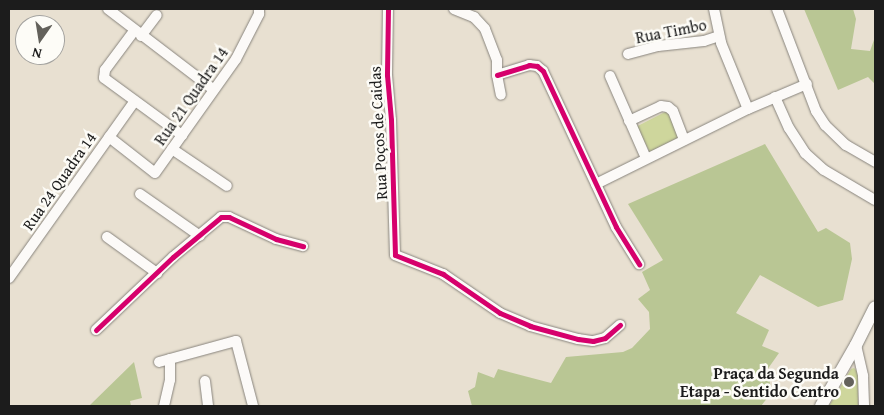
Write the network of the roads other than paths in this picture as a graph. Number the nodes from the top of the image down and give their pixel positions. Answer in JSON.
{"nodes":[{"id":1,"x":108,"y":9,"type":"edge"},
{"id":2,"x":259,"y":9,"type":"edge"},
{"id":3,"x":388,"y":9,"type":"edge"},
{"id":4,"x":454,"y":9,"type":"edge"},
{"id":5,"x":714,"y":9,"type":"edge"},
{"id":6,"x":777,"y":9,"type":"edge"},
{"id":7,"x":157,"y":15,"type":"dead end"},
{"id":8,"x":138,"y":33,"type":"junction"},
{"id":9,"x":719,"y":36,"type":"junction"},
{"id":10,"x":628,"y":54,"type":"dead end"},
{"id":11,"x":497,"y":60,"type":"junction"},
{"id":12,"x":513,"y":70,"type":"junction"},
{"id":13,"x":497,"y":75,"type":"junction"},
{"id":14,"x":610,"y":76,"type":"dead end"},
{"id":15,"x":807,"y":84,"type":"junction"},
{"id":16,"x":214,"y":90,"type":"junction"},
{"id":17,"x":501,"y":95,"type":"dead end"},
{"id":18,"x":775,"y":97,"type":"junction"},
{"id":19,"x":135,"y":101,"type":"junction"},
{"id":20,"x":748,"y":109,"type":"junction"},
{"id":21,"x":629,"y":121,"type":"junction"},
{"id":22,"x":182,"y":135,"type":"junction"},
{"id":23,"x":109,"y":137,"type":"junction"},
{"id":24,"x":684,"y":140,"type":"junction"},
{"id":25,"x":172,"y":149,"type":"junction"},
{"id":26,"x":646,"y":158,"type":"junction"},
{"id":27,"x":875,"y":162,"type":"edge"},
{"id":28,"x":596,"y":184,"type":"junction"},
{"id":29,"x":227,"y":186,"type":"dead end"},
{"id":30,"x":140,"y":194,"type":"dead end"},
{"id":31,"x":875,"y":200,"type":"edge"},
{"id":32,"x":200,"y":236,"type":"junction"},
{"id":33,"x":107,"y":237,"type":"dead end"},
{"id":34,"x":303,"y":246,"type":"dead end"},
{"id":35,"x":639,"y":264,"type":"dead end"},
{"id":36,"x":157,"y":273,"type":"junction"},
{"id":37,"x":9,"y":278,"type":"edge"},
{"id":38,"x":875,"y":307,"type":"edge"},
{"id":39,"x":620,"y":325,"type":"dead end"},
{"id":40,"x":96,"y":330,"type":"dead end"},
{"id":41,"x":856,"y":345,"type":"junction"},
{"id":42,"x":170,"y":359,"type":"junction"},
{"id":43,"x":160,"y":362,"type":"dead end"},
{"id":44,"x":205,"y":381,"type":"dead end"},
{"id":45,"x":164,"y":406,"type":"edge"},
{"id":46,"x":208,"y":406,"type":"edge"},
{"id":47,"x":253,"y":406,"type":"edge"},
{"id":48,"x":821,"y":406,"type":"edge"},
{"id":49,"x":864,"y":406,"type":"edge"}],
"edges":[{"from":1,"to":8,"type":"street"},
{"from":2,"to":16,"type":"street","name":"Rua 21 Quadra 14"},
{"from":3,"to":39,"type":"street","name":"Rua Poços de Caidas"},
{"from":4,"to":11,"type":"street"},
{"from":5,"to":9,"type":"street"},
{"from":6,"to":15,"type":"street"},
{"from":7,"to":8,"type":"street"},
{"from":8,"to":16,"type":"street"},
{"from":8,"to":19,"type":"street"},
{"from":9,"to":10,"type":"street","name":"Rua Timbo"},
{"from":9,"to":20,"type":"street"},
{"from":11,"to":12,"type":"street"},
{"from":11,"to":13,"type":"street"},
{"from":12,"to":13,"type":"street"},
{"from":12,"to":28,"type":"street"},
{"from":13,"to":17,"type":"street"},
{"from":14,"to":21,"type":"street"},
{"from":15,"to":18,"type":"street"},
{"from":15,"to":27,"type":"street"},
{"from":16,"to":22,"type":"street","name":"Rua 21 Quadra 14"},
{"from":18,"to":20,"type":"street"},
{"from":18,"to":31,"type":"street"},
{"from":19,"to":22,"type":"street"},
{"from":19,"to":23,"type":"street","name":"Rua 24 Quadra 14"},
{"from":20,"to":24,"type":"street"},
{"from":21,"to":24,"type":"street"},
{"from":21,"to":26,"type":"street"},
{"from":22,"to":25,"type":"street","name":"Rua 21 Quadra 14"},
{"from":23,"to":25,"type":"street","name":"Rua 21 Quadra 14"},
{"from":23,"to":37,"type":"street","name":"Rua 24 Quadra 14"},
{"from":24,"to":26,"type":"street"},
{"from":25,"to":29,"type":"street"},
{"from":26,"to":28,"type":"street"},
{"from":28,"to":35,"type":"street"},
{"from":30,"to":32,"type":"street"},
{"from":32,"to":34,"type":"street"},
{"from":32,"to":36,"type":"street"},
{"from":33,"to":36,"type":"street"},
{"from":36,"to":40,"type":"street"},
{"from":38,"to":41,"type":"main road"},
{"from":41,"to":48,"type":"main road"},
{"from":41,"to":49,"type":"street"},
{"from":42,"to":43,"type":"street"},
{"from":42,"to":45,"type":"street"},
{"from":42,"to":47,"type":"street"},
{"from":44,"to":46,"type":"street"}]}
